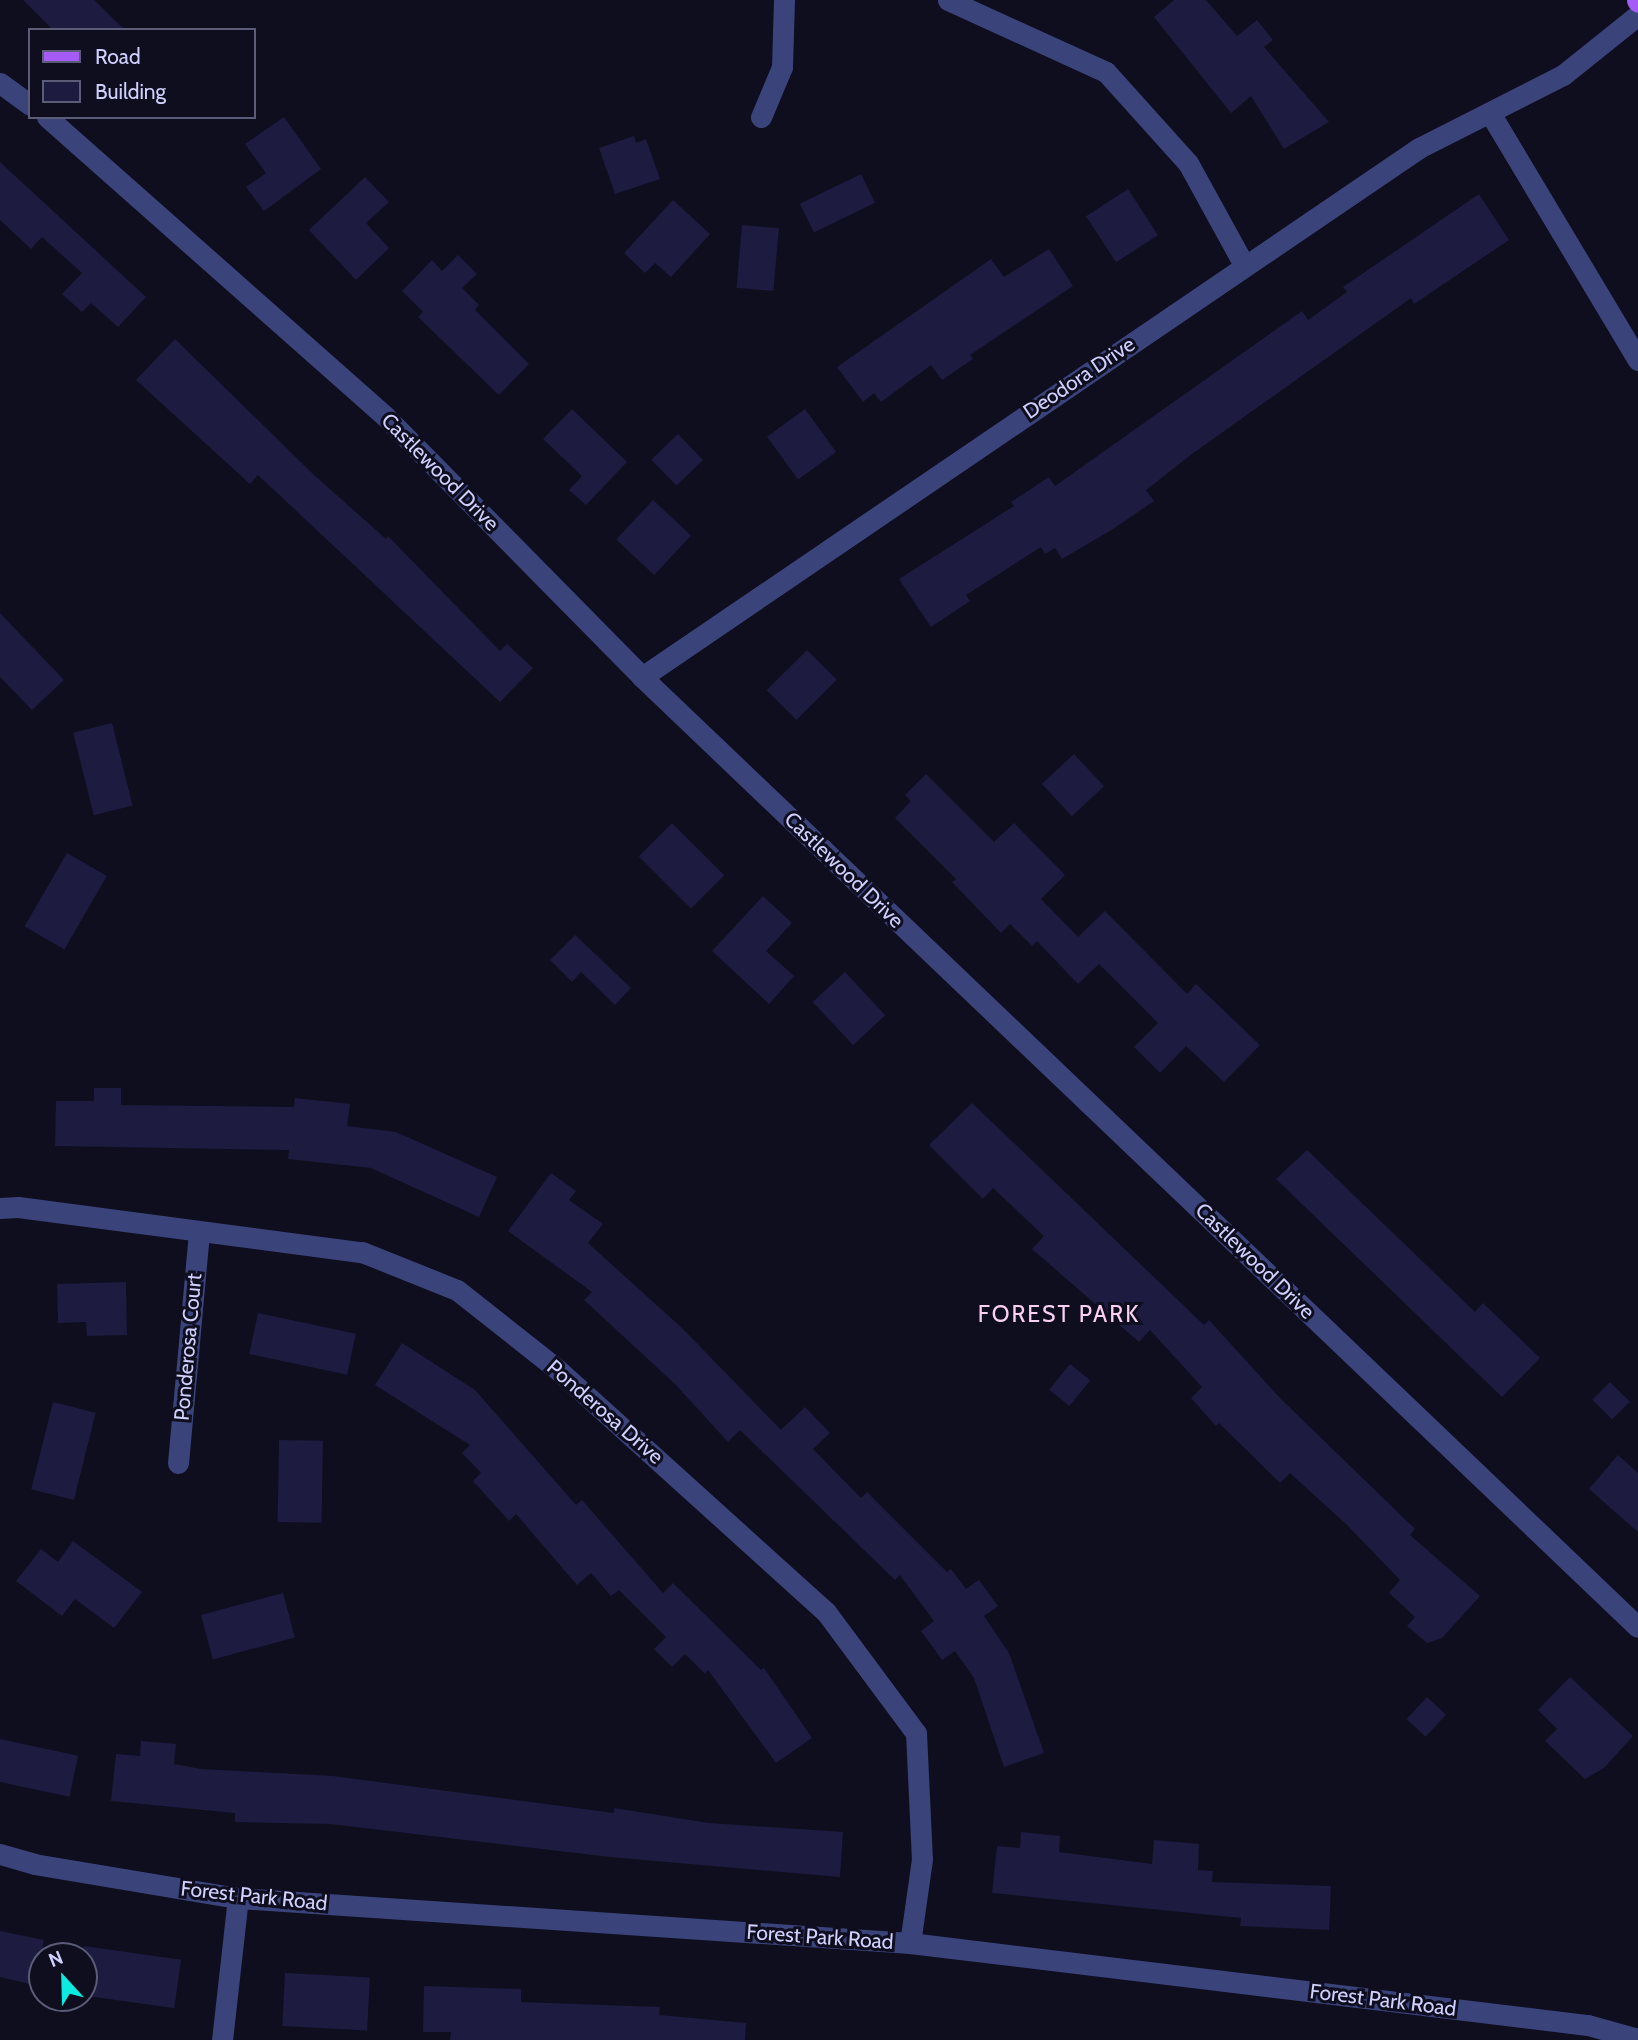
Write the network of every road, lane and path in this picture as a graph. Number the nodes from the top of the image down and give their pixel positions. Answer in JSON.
{"nodes":[{"id":1,"x":784,"y":0,"type":"edge"},
{"id":2,"x":948,"y":0,"type":"edge"},
{"id":3,"x":1638,"y":15,"type":"edge"},
{"id":4,"x":0,"y":83,"type":"edge"},
{"id":5,"x":28,"y":104,"type":"edge"},
{"id":6,"x":1490,"y":114,"type":"junction"},
{"id":7,"x":761,"y":117,"type":"dead end"},
{"id":8,"x":49,"y":119,"type":"edge"},
{"id":9,"x":1244,"y":265,"type":"junction"},
{"id":10,"x":1638,"y":360,"type":"edge"},
{"id":11,"x":642,"y":677,"type":"junction"},
{"id":12,"x":0,"y":1208,"type":"edge"},
{"id":13,"x":198,"y":1232,"type":"junction"},
{"id":14,"x":178,"y":1463,"type":"dead end"},
{"id":15,"x":1638,"y":1627,"type":"edge"},
{"id":16,"x":0,"y":1854,"type":"edge"},
{"id":17,"x":238,"y":1898,"type":"junction"},
{"id":18,"x":910,"y":1943,"type":"junction"},
{"id":19,"x":1638,"y":2039,"type":"edge"},
{"id":20,"x":222,"y":2040,"type":"edge"}],
"edges":[{"from":1,"to":7,"type":"street"},
{"from":2,"to":9,"type":"street"},
{"from":3,"to":6,"type":"street","name":"Deodora Drive"},
{"from":4,"to":5,"type":"street"},
{"from":6,"to":9,"type":"street","name":"Deodora Drive"},
{"from":6,"to":10,"type":"street"},
{"from":8,"to":11,"type":"street","name":"Castlewood Drive"},
{"from":9,"to":11,"type":"street","name":"Deodora Drive"},
{"from":11,"to":15,"type":"street","name":"Castlewood Drive"},
{"from":12,"to":13,"type":"street","name":"Ponderosa Drive"},
{"from":13,"to":14,"type":"street","name":"Ponderosa Court"},
{"from":13,"to":18,"type":"street","name":"Ponderosa Drive"},
{"from":16,"to":17,"type":"street","name":"Forest Park Road"},
{"from":17,"to":18,"type":"street","name":"Forest Park Road"},
{"from":17,"to":20,"type":"street"},
{"from":18,"to":19,"type":"street","name":"Forest Park Road"}]}
